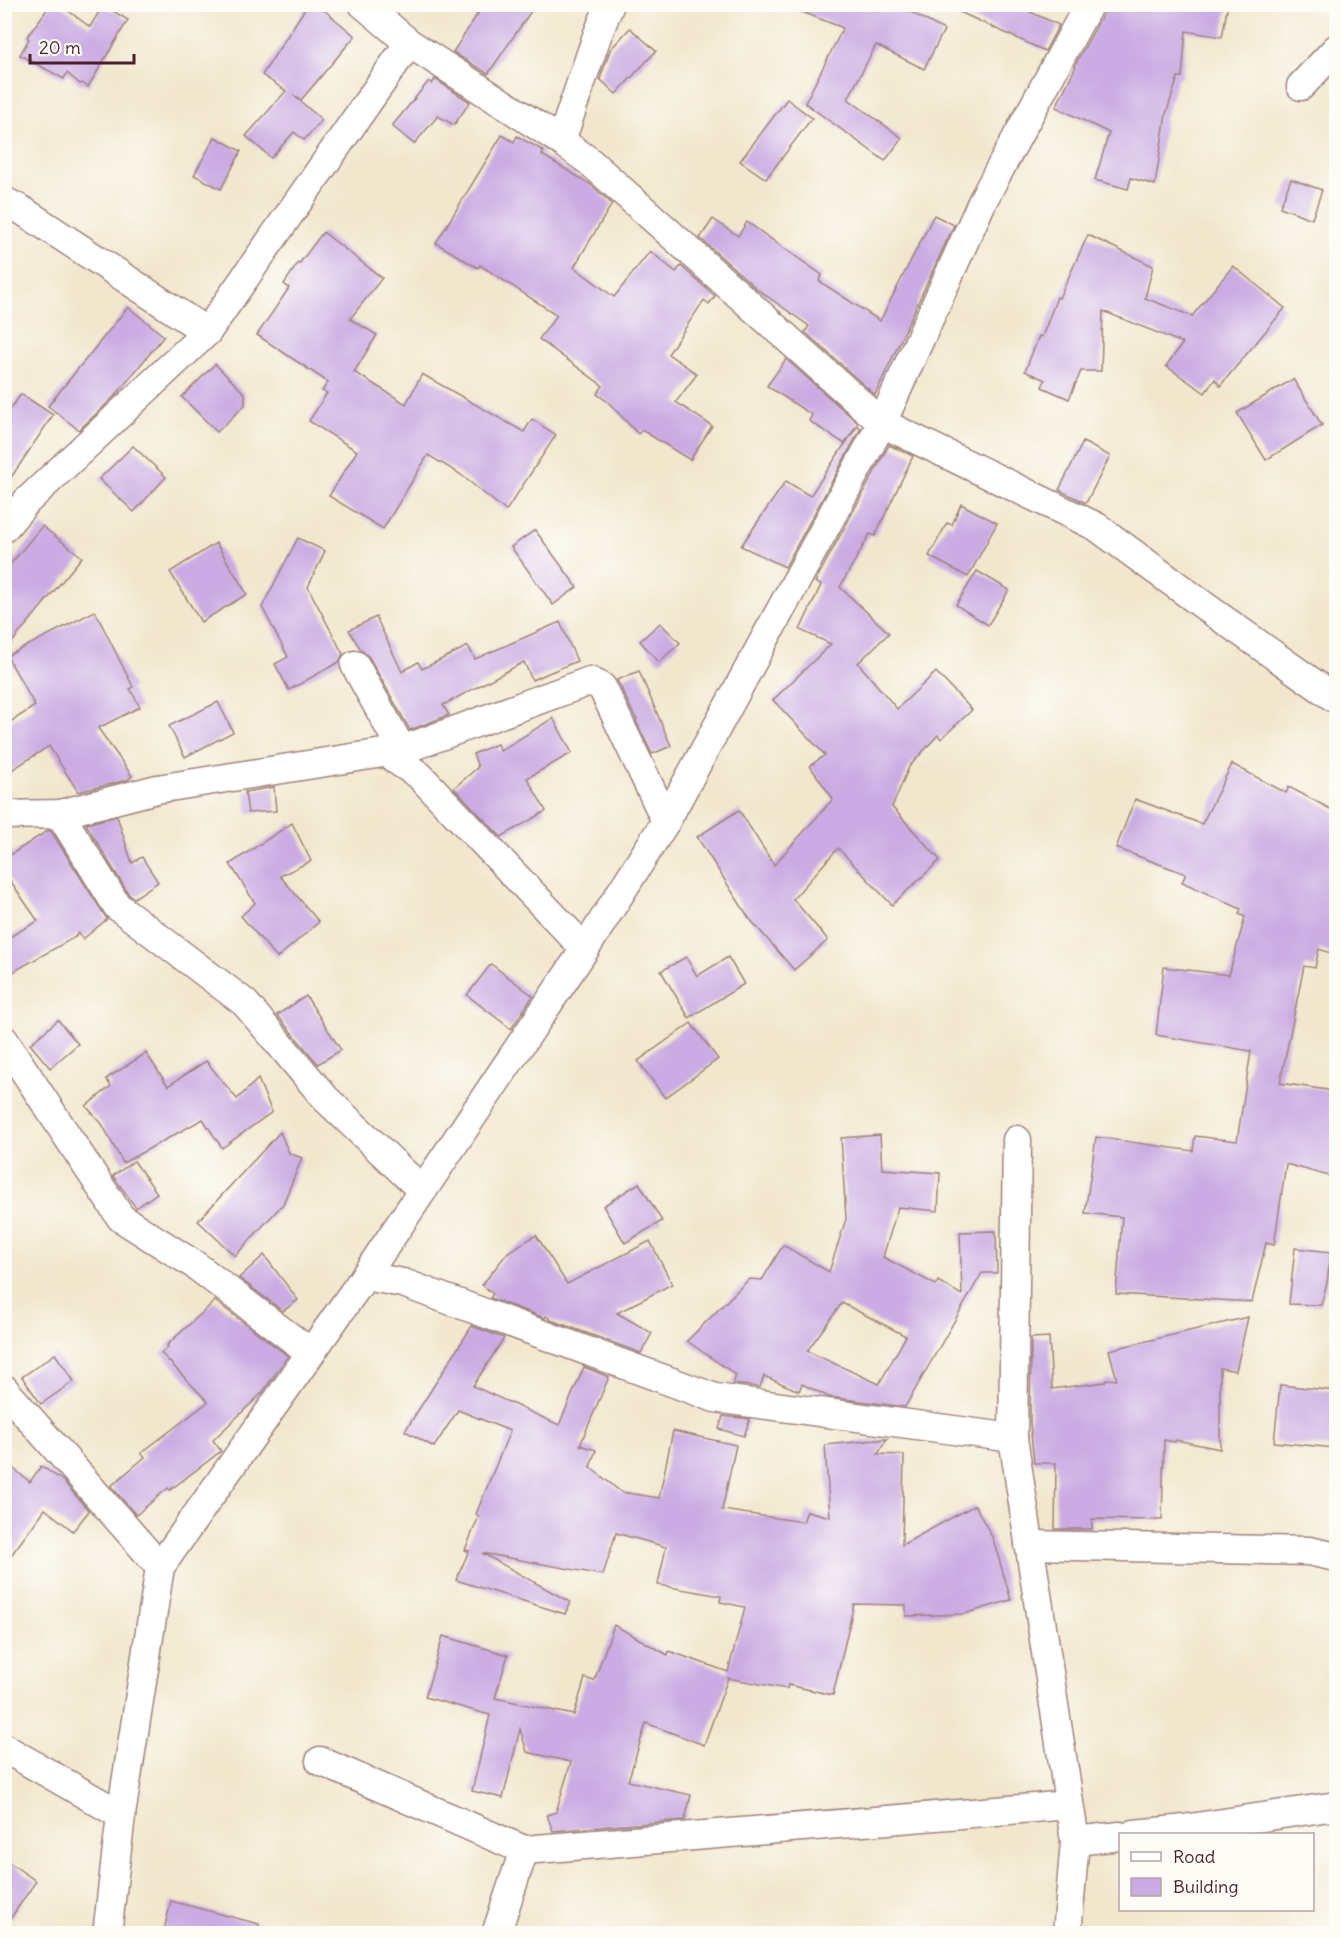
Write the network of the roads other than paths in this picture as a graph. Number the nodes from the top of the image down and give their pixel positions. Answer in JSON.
{"nodes":[{"id":1,"x":363,"y":4,"type":"edge"},
{"id":2,"x":610,"y":4,"type":"edge"},
{"id":3,"x":1089,"y":4,"type":"edge"},
{"id":4,"x":410,"y":43,"type":"junction"},
{"id":5,"x":1336,"y":49,"type":"edge"},
{"id":6,"x":1301,"y":86,"type":"dead end"},
{"id":7,"x":561,"y":141,"type":"junction"},
{"id":8,"x":4,"y":201,"type":"edge"},
{"id":9,"x":207,"y":332,"type":"junction"},
{"id":10,"x":882,"y":423,"type":"junction"},
{"id":11,"x":4,"y":528,"type":"edge"},
{"id":12,"x":355,"y":665,"type":"dead end"},
{"id":13,"x":1336,"y":699,"type":"edge"},
{"id":14,"x":402,"y":750,"type":"junction"},
{"id":15,"x":60,"y":814,"type":"junction"},
{"id":16,"x":4,"y":815,"type":"edge"},
{"id":17,"x":666,"y":821,"type":"junction"},
{"id":18,"x":585,"y":949,"type":"junction"},
{"id":19,"x":4,"y":1040,"type":"edge"},
{"id":20,"x":1017,"y":1140,"type":"dead end"},
{"id":21,"x":422,"y":1190,"type":"junction"},
{"id":22,"x":365,"y":1276,"type":"junction"},
{"id":23,"x":311,"y":1353,"type":"junction"},
{"id":24,"x":4,"y":1389,"type":"edge"},
{"id":25,"x":1013,"y":1438,"type":"junction"},
{"id":26,"x":1029,"y":1545,"type":"junction"},
{"id":27,"x":1336,"y":1557,"type":"edge"},
{"id":28,"x":160,"y":1567,"type":"junction"},
{"id":29,"x":4,"y":1748,"type":"edge"},
{"id":30,"x":320,"y":1761,"type":"dead end"},
{"id":31,"x":1070,"y":1805,"type":"junction"},
{"id":32,"x":1336,"y":1806,"type":"edge"},
{"id":33,"x":121,"y":1815,"type":"junction"},
{"id":34,"x":1144,"y":1833,"type":"edge"},
{"id":35,"x":1119,"y":1836,"type":"edge"},
{"id":36,"x":1075,"y":1841,"type":"junction"},
{"id":37,"x":524,"y":1850,"type":"junction"},
{"id":38,"x":107,"y":1934,"type":"edge"},
{"id":39,"x":496,"y":1934,"type":"edge"},
{"id":40,"x":1067,"y":1934,"type":"edge"}],
"edges":[{"from":1,"to":4,"type":"street"},
{"from":2,"to":7,"type":"street"},
{"from":3,"to":10,"type":"street"},
{"from":4,"to":7,"type":"street"},
{"from":4,"to":9,"type":"street"},
{"from":5,"to":6,"type":"street"},
{"from":7,"to":10,"type":"street"},
{"from":8,"to":9,"type":"street"},
{"from":9,"to":11,"type":"street"},
{"from":10,"to":13,"type":"street"},
{"from":10,"to":17,"type":"street"},
{"from":12,"to":14,"type":"street"},
{"from":14,"to":15,"type":"street"},
{"from":14,"to":17,"type":"street"},
{"from":14,"to":18,"type":"street"},
{"from":15,"to":16,"type":"street"},
{"from":15,"to":21,"type":"street"},
{"from":17,"to":18,"type":"street"},
{"from":18,"to":21,"type":"street"},
{"from":19,"to":23,"type":"street"},
{"from":20,"to":25,"type":"street"},
{"from":21,"to":22,"type":"street"},
{"from":22,"to":23,"type":"street"},
{"from":22,"to":25,"type":"street"},
{"from":23,"to":28,"type":"street"},
{"from":24,"to":28,"type":"street"},
{"from":25,"to":26,"type":"street"},
{"from":26,"to":27,"type":"street"},
{"from":26,"to":31,"type":"street"},
{"from":28,"to":33,"type":"street"},
{"from":29,"to":33,"type":"street"},
{"from":30,"to":37,"type":"street"},
{"from":31,"to":36,"type":"street"},
{"from":31,"to":37,"type":"street"},
{"from":32,"to":34,"type":"street"},
{"from":33,"to":38,"type":"street"},
{"from":35,"to":36,"type":"street"},
{"from":36,"to":40,"type":"street"},
{"from":37,"to":39,"type":"street"}]}
